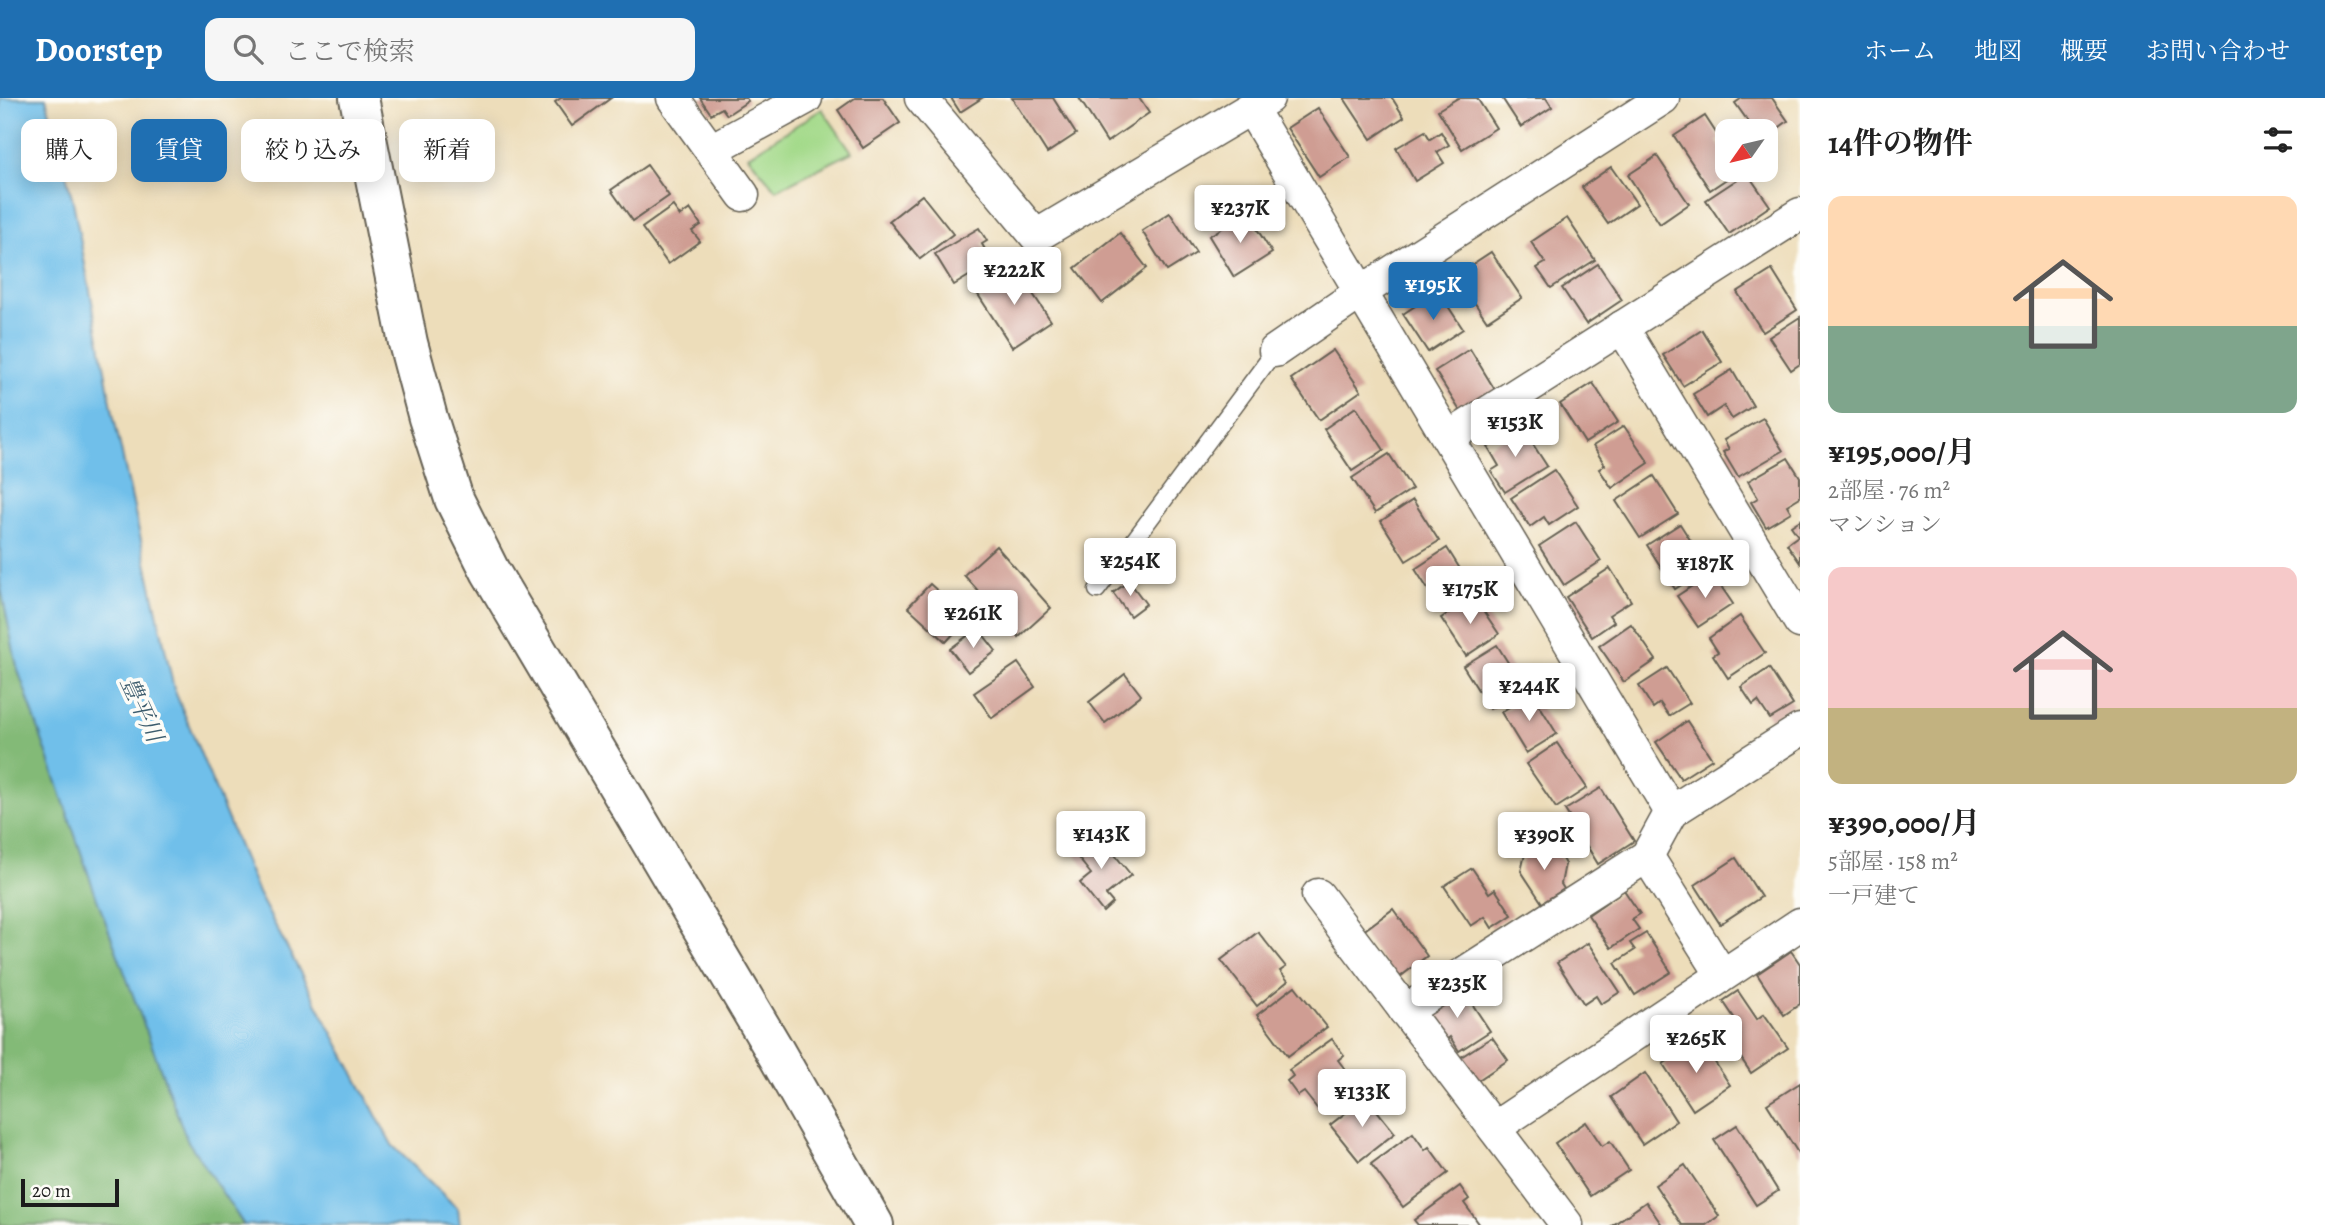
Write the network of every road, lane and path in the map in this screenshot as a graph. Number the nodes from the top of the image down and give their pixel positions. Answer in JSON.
{"nodes":[{"id":1,"x":359,"y":98,"type":"edge"},
{"id":2,"x":673,"y":98,"type":"edge"},
{"id":3,"x":806,"y":98,"type":"edge"},
{"id":4,"x":921,"y":98,"type":"edge"},
{"id":5,"x":1657,"y":100,"type":"edge"},
{"id":6,"x":1259,"y":103,"type":"edge"},
{"id":7,"x":711,"y":150,"type":"junction"},
{"id":8,"x":743,"y":195,"type":"dead end"},
{"id":9,"x":1800,"y":214,"type":"edge"},
{"id":10,"x":1361,"y":292,"type":"junction"},
{"id":11,"x":1622,"y":327,"type":"junction"},
{"id":12,"x":1275,"y":351,"type":"joint"},
{"id":13,"x":1448,"y":438,"type":"junction"},
{"id":14,"x":1097,"y":590,"type":"dead end"},
{"id":15,"x":1800,"y":622,"type":"edge"},
{"id":16,"x":1800,"y":730,"type":"edge"},
{"id":17,"x":1671,"y":813,"type":"junction"},
{"id":18,"x":1647,"y":856,"type":"junction"},
{"id":19,"x":1318,"y":895,"type":"dead end"},
{"id":20,"x":1800,"y":924,"type":"edge"},
{"id":21,"x":1723,"y":975,"type":"junction"},
{"id":22,"x":1405,"y":1011,"type":"junction"},
{"id":23,"x":1493,"y":1128,"type":"junction"},
{"id":24,"x":874,"y":1225,"type":"edge"},
{"id":25,"x":1567,"y":1225,"type":"edge"}],
"edges":[{"from":1,"to":24,"type":"street"},
{"from":2,"to":7,"type":"street"},
{"from":3,"to":7,"type":"street"},
{"from":4,"to":6,"type":"street"},
{"from":5,"to":10,"type":"street"},
{"from":6,"to":10,"type":"street"},
{"from":7,"to":8,"type":"street"},
{"from":9,"to":11,"type":"street"},
{"from":10,"to":12,"type":"street"},
{"from":10,"to":13,"type":"street"},
{"from":11,"to":13,"type":"street"},
{"from":11,"to":15,"type":"street"},
{"from":12,"to":14,"type":"lane"},
{"from":13,"to":17,"type":"street"},
{"from":16,"to":17,"type":"street"},
{"from":17,"to":18,"type":"street"},
{"from":18,"to":21,"type":"street"},
{"from":18,"to":22,"type":"street"},
{"from":19,"to":22,"type":"street"},
{"from":20,"to":21,"type":"street"},
{"from":21,"to":23,"type":"street"},
{"from":22,"to":23,"type":"street"},
{"from":23,"to":25,"type":"street"}]}
